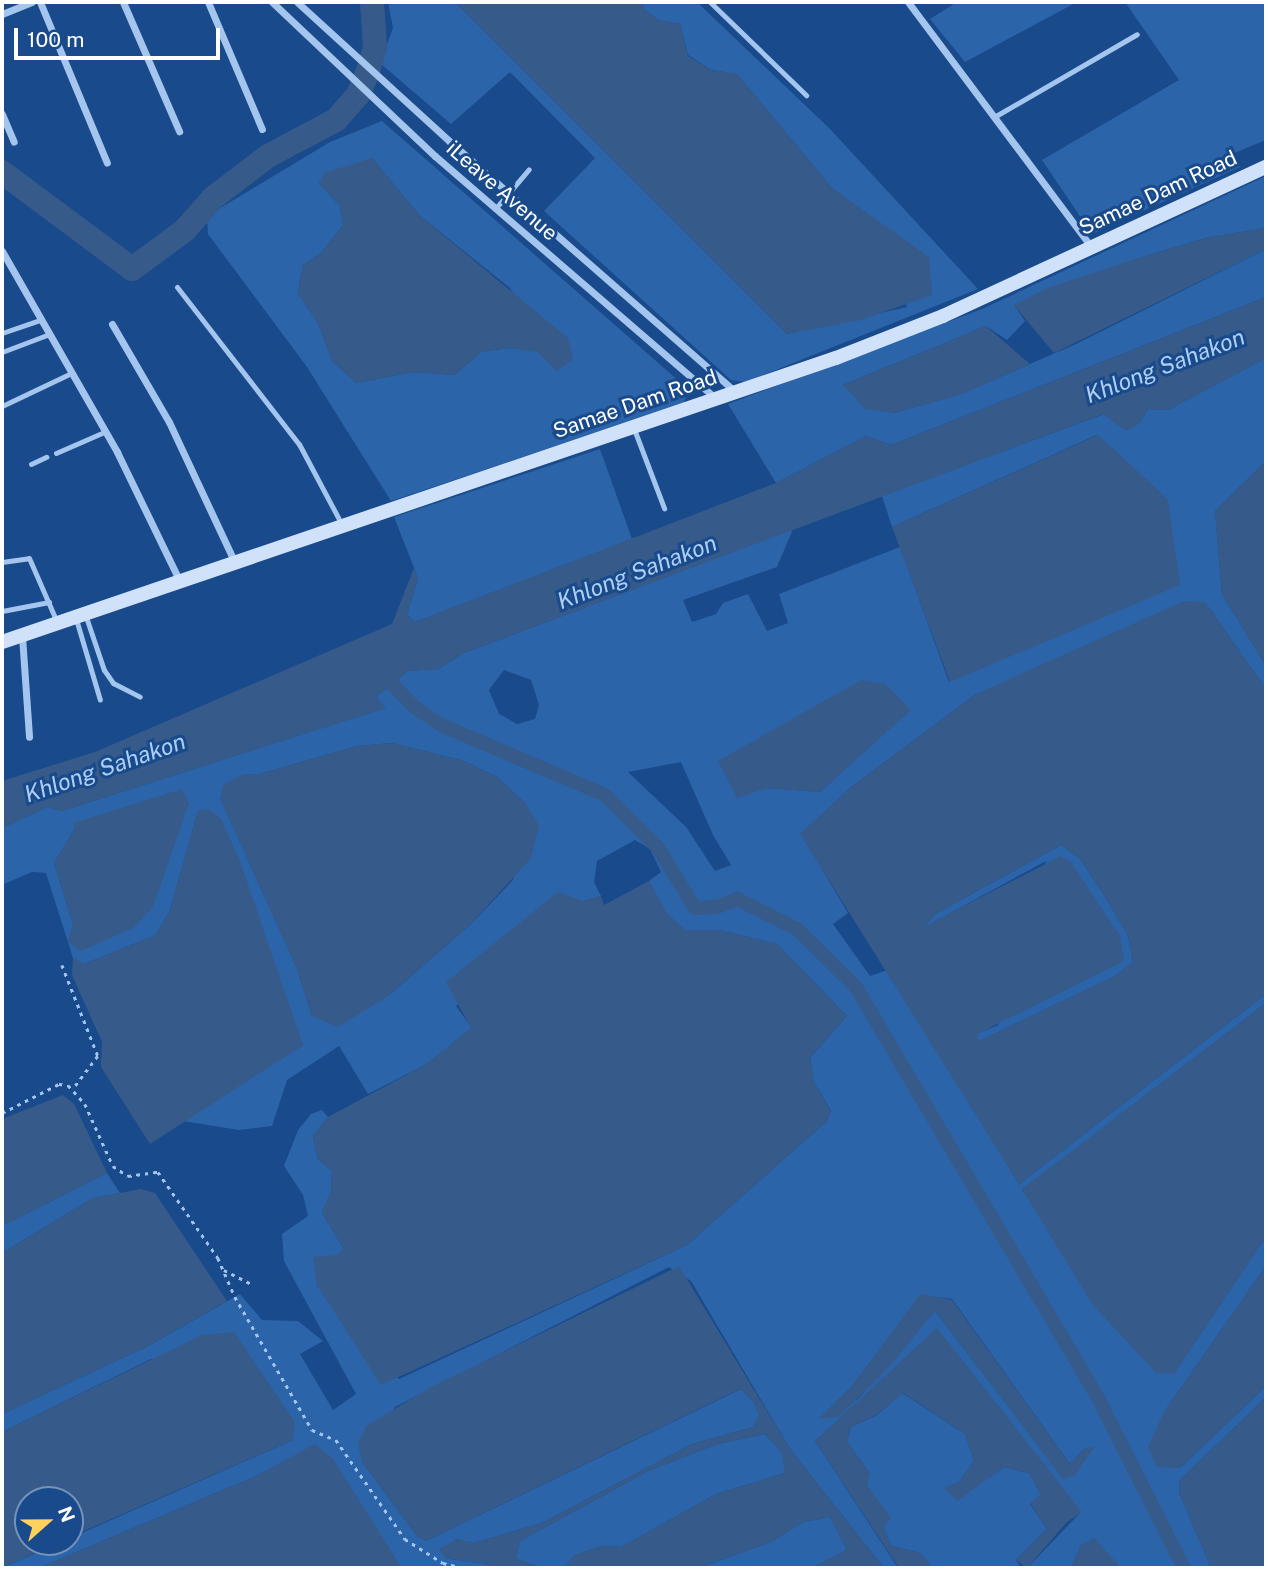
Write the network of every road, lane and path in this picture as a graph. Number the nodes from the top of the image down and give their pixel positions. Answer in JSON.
{"nodes":[{"id":1,"x":32,"y":2,"type":"edge"},
{"id":2,"x":40,"y":2,"type":"edge"},
{"id":3,"x":122,"y":2,"type":"edge"},
{"id":4,"x":208,"y":2,"type":"edge"},
{"id":5,"x":272,"y":2,"type":"edge"},
{"id":6,"x":298,"y":2,"type":"edge"},
{"id":7,"x":710,"y":2,"type":"edge"},
{"id":8,"x":908,"y":2,"type":"edge"},
{"id":9,"x":2,"y":14,"type":"edge"},
{"id":10,"x":1137,"y":34,"type":"dead end"},
{"id":11,"x":806,"y":95,"type":"dead end"},
{"id":12,"x":2,"y":114,"type":"edge"},
{"id":13,"x":994,"y":117,"type":"junction"},
{"id":14,"x":262,"y":129,"type":"dead end"},
{"id":15,"x":179,"y":131,"type":"dead end"},
{"id":16,"x":14,"y":142,"type":"dead end"},
{"id":17,"x":107,"y":163,"type":"dead end"},
{"id":18,"x":1266,"y":167,"type":"edge"},
{"id":19,"x":528,"y":169,"type":"dead end"},
{"id":20,"x":509,"y":192,"type":"junction"},
{"id":21,"x":495,"y":209,"type":"junction"},
{"id":22,"x":1090,"y":247,"type":"junction"},
{"id":23,"x":2,"y":251,"type":"edge"},
{"id":24,"x":177,"y":287,"type":"dead end"},
{"id":25,"x":39,"y":320,"type":"junction"},
{"id":26,"x":112,"y":324,"type":"dead end"},
{"id":27,"x":2,"y":333,"type":"edge"},
{"id":28,"x":47,"y":335,"type":"junction"},
{"id":29,"x":2,"y":352,"type":"edge"},
{"id":30,"x":69,"y":374,"type":"junction"},
{"id":31,"x":735,"y":391,"type":"junction"},
{"id":32,"x":717,"y":399,"type":"junction"},
{"id":33,"x":2,"y":406,"type":"edge"},
{"id":34,"x":633,"y":426,"type":"junction"},
{"id":35,"x":104,"y":432,"type":"junction"},
{"id":36,"x":56,"y":453,"type":"dead end"},
{"id":37,"x":47,"y":457,"type":"dead end"},
{"id":38,"x":31,"y":464,"type":"dead end"},
{"id":39,"x":664,"y":508,"type":"dead end"},
{"id":40,"x":343,"y":526,"type":"junction"},
{"id":41,"x":2,"y":562,"type":"edge"},
{"id":42,"x":236,"y":564,"type":"junction"},
{"id":43,"x":181,"y":583,"type":"junction"},
{"id":44,"x":49,"y":602,"type":"junction"},
{"id":45,"x":2,"y":611,"type":"edge"},
{"id":46,"x":80,"y":616,"type":"junction"},
{"id":47,"x":58,"y":623,"type":"junction"},
{"id":48,"x":22,"y":635,"type":"junction"},
{"id":49,"x":2,"y":642,"type":"edge"},
{"id":50,"x":140,"y":697,"type":"dead end"},
{"id":51,"x":100,"y":699,"type":"dead end"},
{"id":52,"x":29,"y":737,"type":"dead end"},
{"id":53,"x":62,"y":965,"type":"dead end"},
{"id":54,"x":73,"y":1089,"type":"junction"},
{"id":55,"x":2,"y":1113,"type":"edge"},
{"id":56,"x":224,"y":1270,"type":"junction"},
{"id":57,"x":251,"y":1284,"type":"dead end"},
{"id":58,"x":463,"y":1568,"type":"edge"}],
"edges":[{"from":1,"to":9,"type":"street"},
{"from":2,"to":17,"type":"street"},
{"from":3,"to":15,"type":"street"},
{"from":4,"to":14,"type":"street"},
{"from":5,"to":21,"type":"street","name":"iLeave Avenue"},
{"from":6,"to":20,"type":"street","name":"iLeave Avenue"},
{"from":7,"to":11,"type":"lane"},
{"from":8,"to":13,"type":"street"},
{"from":10,"to":13,"type":"lane"},
{"from":12,"to":16,"type":"street"},
{"from":13,"to":22,"type":"street"},
{"from":18,"to":22,"type":"street","name":"Samae Dam Road"},
{"from":19,"to":20,"type":"lane"},
{"from":20,"to":21,"type":"lane"},
{"from":20,"to":31,"type":"street","name":"iLeave Avenue"},
{"from":21,"to":32,"type":"street","name":"iLeave Avenue"},
{"from":22,"to":31,"type":"street","name":"Samae Dam Road"},
{"from":23,"to":25,"type":"street"},
{"from":24,"to":40,"type":"lane"},
{"from":25,"to":27,"type":"lane"},
{"from":25,"to":28,"type":"street"},
{"from":26,"to":42,"type":"street"},
{"from":28,"to":29,"type":"lane"},
{"from":28,"to":30,"type":"street"},
{"from":30,"to":33,"type":"lane"},
{"from":30,"to":35,"type":"street"},
{"from":31,"to":32,"type":"street","name":"Samae Dam Road"},
{"from":32,"to":34,"type":"street","name":"Samae Dam Road"},
{"from":34,"to":39,"type":"lane"},
{"from":34,"to":40,"type":"street","name":"Samae Dam Road"},
{"from":35,"to":36,"type":"lane"},
{"from":35,"to":43,"type":"street"},
{"from":37,"to":38,"type":"lane"},
{"from":40,"to":42,"type":"street","name":"Samae Dam Road"},
{"from":41,"to":44,"type":"lane"},
{"from":42,"to":43,"type":"street","name":"Samae Dam Road"},
{"from":43,"to":46,"type":"street","name":"Samae Dam Road"},
{"from":44,"to":45,"type":"lane"},
{"from":44,"to":47,"type":"lane"},
{"from":46,"to":47,"type":"street","name":"Samae Dam Road"},
{"from":46,"to":50,"type":"lane"},
{"from":46,"to":51,"type":"lane"},
{"from":47,"to":48,"type":"street","name":"Samae Dam Road"},
{"from":48,"to":49,"type":"street","name":"Samae Dam Road"},
{"from":48,"to":52,"type":"street"},
{"from":53,"to":54,"type":"path"},
{"from":54,"to":55,"type":"path"},
{"from":54,"to":56,"type":"path"},
{"from":56,"to":57,"type":"path"},
{"from":56,"to":58,"type":"path"}]}
